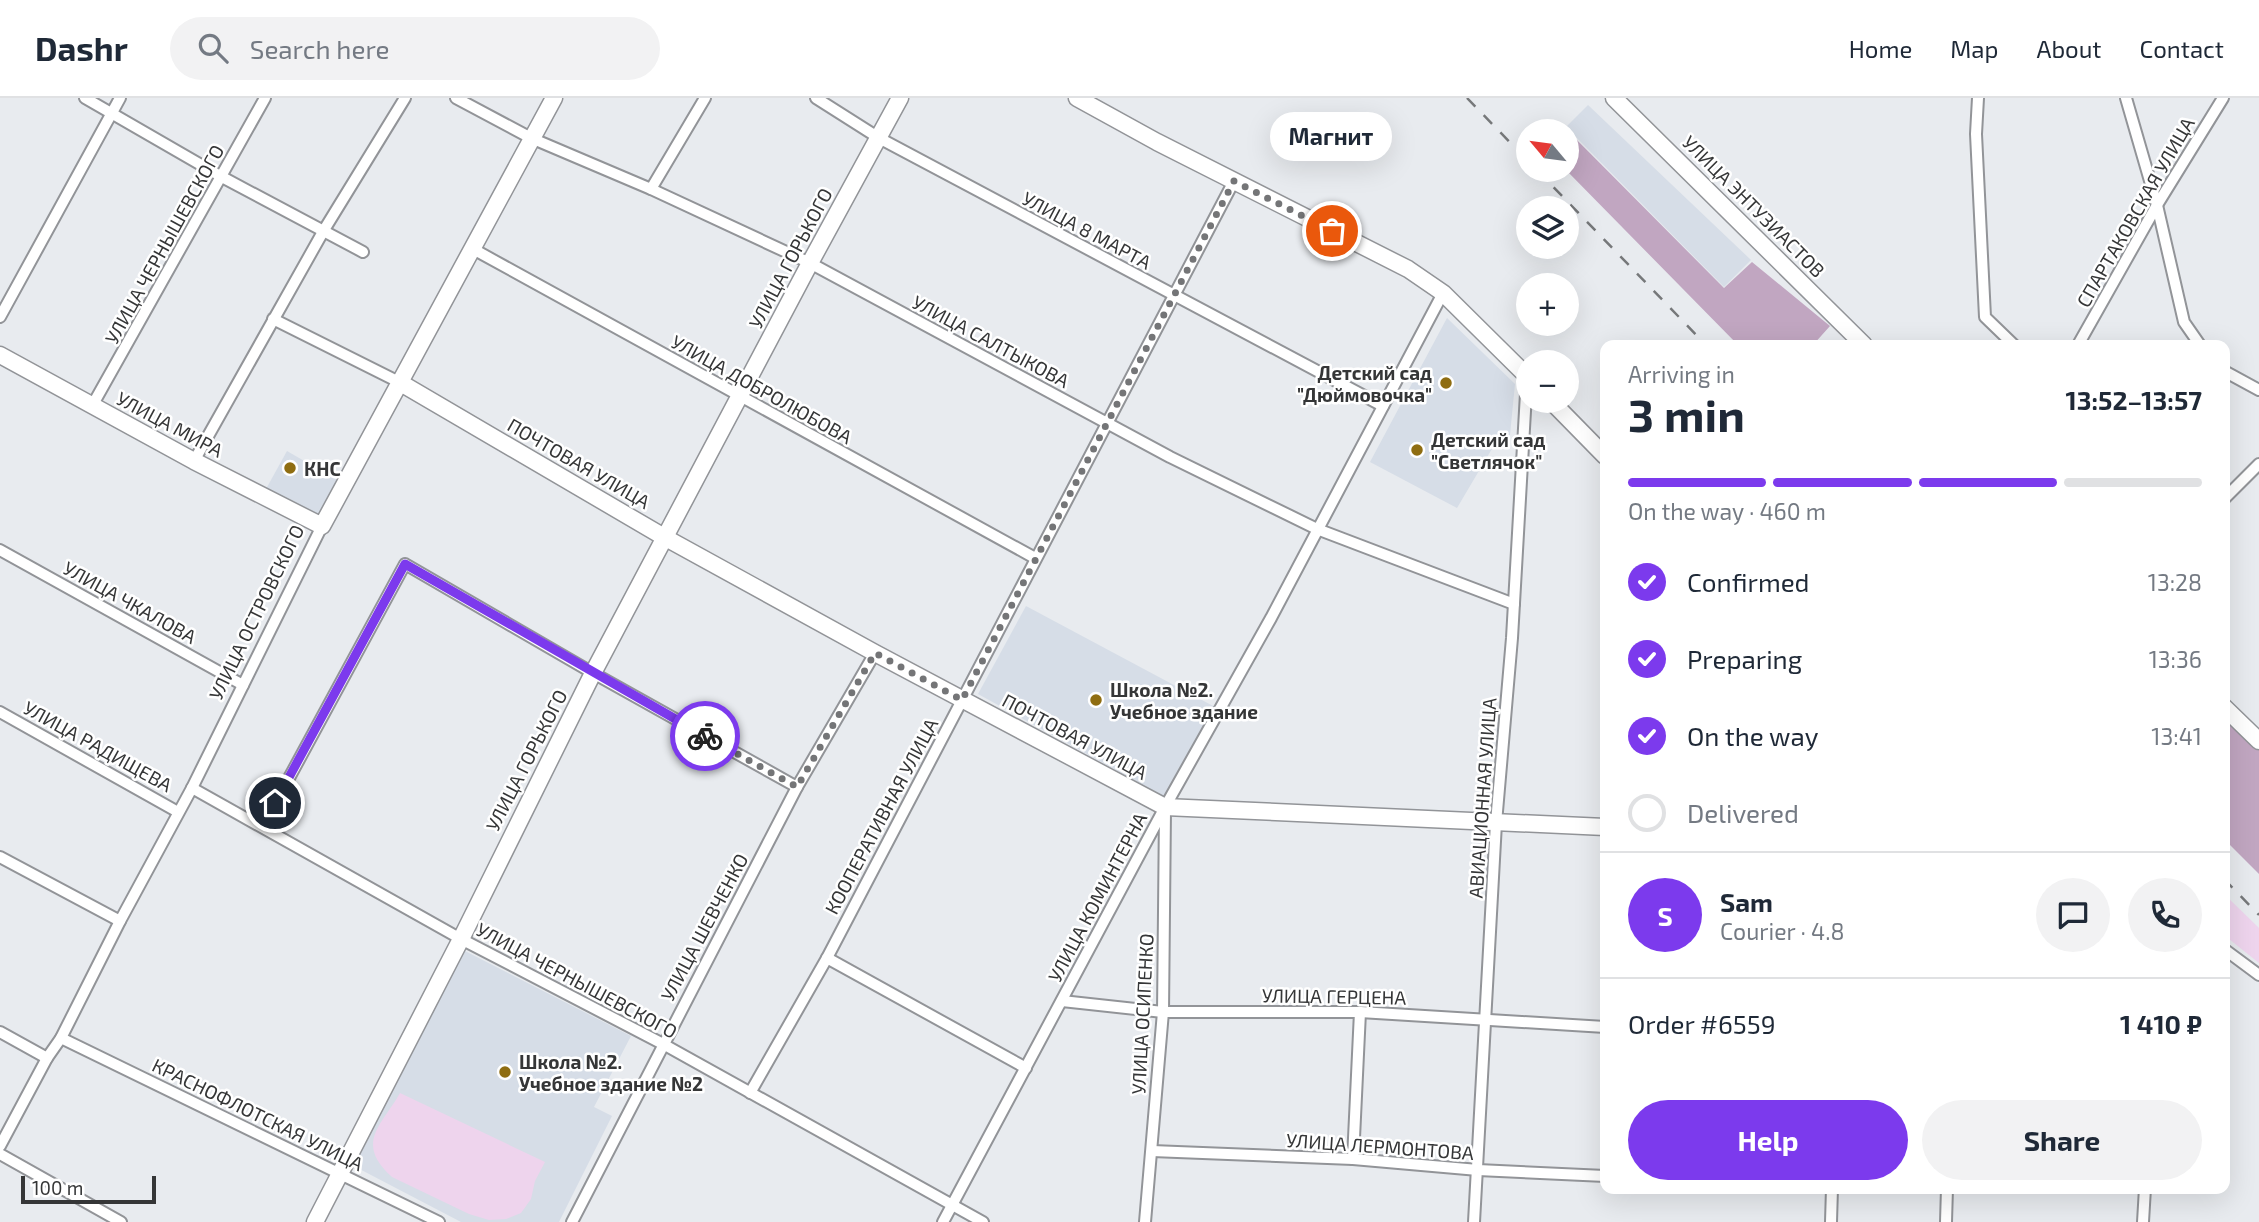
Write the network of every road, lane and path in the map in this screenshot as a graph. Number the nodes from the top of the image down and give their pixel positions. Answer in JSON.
{"nodes":[{"id":1,"x":85,"y":98,"type":"edge"},
{"id":2,"x":120,"y":98,"type":"edge"},
{"id":3,"x":265,"y":98,"type":"edge"},
{"id":4,"x":405,"y":98,"type":"edge"},
{"id":5,"x":456,"y":98,"type":"edge"},
{"id":6,"x":554,"y":98,"type":"edge"},
{"id":7,"x":705,"y":98,"type":"edge"},
{"id":8,"x":816,"y":98,"type":"edge"},
{"id":9,"x":900,"y":98,"type":"edge"},
{"id":10,"x":1077,"y":98,"type":"edge"},
{"id":11,"x":1614,"y":98,"type":"edge"},
{"id":12,"x":1978,"y":98,"type":"edge"},
{"id":13,"x":2126,"y":98,"type":"edge"},
{"id":14,"x":2223,"y":98,"type":"edge"},
{"id":15,"x":112,"y":113,"type":"junction"},
{"id":16,"x":531,"y":138,"type":"junction"},
{"id":17,"x":879,"y":138,"type":"junction"},
{"id":18,"x":222,"y":177,"type":"junction"},
{"id":19,"x":1234,"y":181,"type":"junction"},
{"id":20,"x":651,"y":190,"type":"junction"},
{"id":21,"x":2157,"y":205,"type":"junction"},
{"id":22,"x":324,"y":230,"type":"junction"},
{"id":23,"x":473,"y":249,"type":"junction"},
{"id":24,"x":363,"y":252,"type":"dead end"},
{"id":25,"x":810,"y":263,"type":"junction"},
{"id":26,"x":1443,"y":293,"type":"junction"},
{"id":27,"x":1172,"y":295,"type":"junction"},
{"id":28,"x":0,"y":317,"type":"edge"},
{"id":29,"x":273,"y":319,"type":"junction"},
{"id":30,"x":1859,"y":340,"type":"edge"},
{"id":31,"x":2009,"y":340,"type":"edge"},
{"id":32,"x":2080,"y":340,"type":"edge"},
{"id":33,"x":2197,"y":340,"type":"edge"},
{"id":34,"x":0,"y":355,"type":"edge"},
{"id":35,"x":1516,"y":365,"type":"edge"},
{"id":36,"x":2230,"y":374,"type":"edge"},
{"id":37,"x":399,"y":382,"type":"junction"},
{"id":38,"x":2259,"y":390,"type":"edge"},
{"id":39,"x":740,"y":397,"type":"junction"},
{"id":40,"x":92,"y":406,"type":"junction"},
{"id":41,"x":1383,"y":406,"type":"junction"},
{"id":42,"x":1525,"y":413,"type":"edge"},
{"id":43,"x":1563,"y":413,"type":"edge"},
{"id":44,"x":1107,"y":423,"type":"junction"},
{"id":45,"x":1600,"y":451,"type":"edge"},
{"id":46,"x":194,"y":460,"type":"junction"},
{"id":47,"x":2258,"y":468,"type":"edge"},
{"id":48,"x":2230,"y":494,"type":"edge"},
{"id":49,"x":322,"y":526,"type":"junction"},
{"id":50,"x":1317,"y":529,"type":"junction"},
{"id":51,"x":664,"y":537,"type":"junction"},
{"id":52,"x":0,"y":550,"type":"edge"},
{"id":53,"x":1035,"y":558,"type":"junction"},
{"id":54,"x":1514,"y":604,"type":"junction"},
{"id":55,"x":875,"y":653,"type":"junction"},
{"id":56,"x":593,"y":673,"type":"junction"},
{"id":57,"x":243,"y":685,"type":"junction"},
{"id":58,"x":962,"y":700,"type":"junction"},
{"id":59,"x":0,"y":712,"type":"edge"},
{"id":60,"x":2230,"y":713,"type":"edge"},
{"id":61,"x":2259,"y":741,"type":"edge"},
{"id":62,"x":797,"y":787,"type":"junction"},
{"id":63,"x":192,"y":788,"type":"junction"},
{"id":64,"x":1165,"y":807,"type":"junction"},
{"id":65,"x":178,"y":811,"type":"junction"},
{"id":66,"x":1496,"y":823,"type":"junction"},
{"id":67,"x":263,"y":826,"type":"junction"},
{"id":68,"x":1600,"y":827,"type":"edge"},
{"id":69,"x":0,"y":857,"type":"edge"},
{"id":70,"x":120,"y":921,"type":"junction"},
{"id":71,"x":461,"y":939,"type":"junction"},
{"id":72,"x":2230,"y":953,"type":"edge"},
{"id":73,"x":827,"y":958,"type":"junction"},
{"id":74,"x":2259,"y":975,"type":"edge"},
{"id":75,"x":1062,"y":1001,"type":"junction"},
{"id":76,"x":1163,"y":1012,"type":"junction"},
{"id":77,"x":1360,"y":1012,"type":"junction"},
{"id":78,"x":1486,"y":1019,"type":"junction"},
{"id":79,"x":1600,"y":1027,"type":"edge"},
{"id":80,"x":0,"y":1032,"type":"edge"},
{"id":81,"x":61,"y":1038,"type":"junction"},
{"id":82,"x":663,"y":1044,"type":"junction"},
{"id":83,"x":47,"y":1058,"type":"junction"},
{"id":84,"x":1026,"y":1068,"type":"junction"},
{"id":85,"x":750,"y":1093,"type":"junction"},
{"id":86,"x":0,"y":1146,"type":"edge"},
{"id":87,"x":1152,"y":1151,"type":"junction"},
{"id":88,"x":0,"y":1154,"type":"edge"},
{"id":89,"x":1353,"y":1159,"type":"junction"},
{"id":90,"x":1478,"y":1170,"type":"junction"},
{"id":91,"x":339,"y":1173,"type":"junction"},
{"id":92,"x":1600,"y":1176,"type":"edge"},
{"id":93,"x":1832,"y":1194,"type":"edge"},
{"id":94,"x":1947,"y":1194,"type":"edge"},
{"id":95,"x":2145,"y":1194,"type":"edge"},
{"id":96,"x":952,"y":1206,"type":"junction"},
{"id":97,"x":119,"y":1221,"type":"edge"},
{"id":98,"x":315,"y":1222,"type":"edge"},
{"id":99,"x":439,"y":1222,"type":"edge"},
{"id":100,"x":572,"y":1222,"type":"edge"},
{"id":101,"x":943,"y":1222,"type":"edge"},
{"id":102,"x":983,"y":1222,"type":"edge"},
{"id":103,"x":1145,"y":1222,"type":"edge"},
{"id":104,"x":1474,"y":1222,"type":"edge"},
{"id":105,"x":1831,"y":1222,"type":"edge"},
{"id":106,"x":1946,"y":1222,"type":"edge"},
{"id":107,"x":2143,"y":1222,"type":"edge"}],
"edges":[{"from":1,"to":15,"type":"street"},
{"from":2,"to":15,"type":"street"},
{"from":3,"to":18,"type":"street","name":"УЛИЦА ЧЕРНЫШЕВСКОГО"},
{"from":4,"to":22,"type":"street"},
{"from":5,"to":16,"type":"street","name":"УЛИЦА САЛТЫКОВА"},
{"from":6,"to":16,"type":"street","name":"УЛИЦА ОСТРОВСКОГО"},
{"from":7,"to":20,"type":"street"},
{"from":8,"to":17,"type":"street","name":"УЛИЦА 8 МАРТА"},
{"from":9,"to":17,"type":"street","name":"УЛИЦА ГОРЬКОГО"},
{"from":10,"to":19,"type":"street"},
{"from":11,"to":30,"type":"street","name":"УЛИЦА ЭНТУЗИАСТОВ"},
{"from":12,"to":31,"type":"street"},
{"from":13,"to":21,"type":"street"},
{"from":14,"to":21,"type":"street","name":"СПАРТАКОВСКАЯ УЛИЦА"},
{"from":15,"to":18,"type":"street"},
{"from":15,"to":28,"type":"street"},
{"from":16,"to":20,"type":"street","name":"УЛИЦА САЛТЫКОВА"},
{"from":16,"to":23,"type":"street","name":"УЛИЦА ОСТРОВСКОГО"},
{"from":17,"to":25,"type":"street","name":"УЛИЦА ГОРЬКОГО"},
{"from":17,"to":27,"type":"street","name":"УЛИЦА 8 МАРТА"},
{"from":18,"to":22,"type":"street"},
{"from":18,"to":40,"type":"street","name":"УЛИЦА ЧЕРНЫШЕВСКОГО"},
{"from":19,"to":26,"type":"street"},
{"from":19,"to":27,"type":"street","name":"КООПЕРАТИВНАЯ УЛИЦА"},
{"from":20,"to":25,"type":"street","name":"УЛИЦА САЛТЫКОВА"},
{"from":21,"to":32,"type":"street","name":"СПАРТАКОВСКАЯ УЛИЦА"},
{"from":21,"to":33,"type":"street"},
{"from":22,"to":24,"type":"street"},
{"from":22,"to":29,"type":"street"},
{"from":23,"to":37,"type":"street","name":"УЛИЦА ОСТРОВСКОГО"},
{"from":23,"to":39,"type":"street","name":"УЛИЦА ДОБРОЛЮБОВА"},
{"from":25,"to":39,"type":"street","name":"УЛИЦА ГОРЬКОГО"},
{"from":25,"to":44,"type":"street","name":"УЛИЦА САЛТЫКОВА"},
{"from":26,"to":35,"type":"street"},
{"from":26,"to":41,"type":"street","name":"УЛИЦА КОМИНТЕРНА"},
{"from":27,"to":41,"type":"street","name":"УЛИЦА 8 МАРТА"},
{"from":27,"to":44,"type":"street","name":"КООПЕРАТИВНАЯ УЛИЦА"},
{"from":29,"to":37,"type":"street"},
{"from":29,"to":46,"type":"street"},
{"from":34,"to":40,"type":"street","name":"УЛИЦА МИРА"},
{"from":36,"to":38,"type":"street"},
{"from":37,"to":49,"type":"street","name":"УЛИЦА ОСТРОВСКОГО"},
{"from":37,"to":51,"type":"street","name":"ПОЧТОВАЯ УЛИЦА"},
{"from":39,"to":51,"type":"street","name":"УЛИЦА ГОРЬКОГО"},
{"from":39,"to":53,"type":"street","name":"УЛИЦА ДОБРОЛЮБОВА"},
{"from":40,"to":46,"type":"street","name":"УЛИЦА МИРА"},
{"from":41,"to":50,"type":"street","name":"УЛИЦА КОМИНТЕРНА"},
{"from":42,"to":54,"type":"street","name":"АВИАЦИОННАЯ УЛИЦА"},
{"from":43,"to":45,"type":"street"},
{"from":44,"to":50,"type":"street","name":"УЛИЦА САЛТЫКОВА"},
{"from":44,"to":53,"type":"street","name":"КООПЕРАТИВНАЯ УЛИЦА"},
{"from":46,"to":49,"type":"street","name":"УЛИЦА МИРА"},
{"from":47,"to":48,"type":"street"},
{"from":49,"to":57,"type":"street","name":"УЛИЦА ОСТРОВСКОГО"},
{"from":50,"to":54,"type":"street","name":"УЛИЦА САЛТЫКОВА"},
{"from":50,"to":64,"type":"street","name":"УЛИЦА КОМИНТЕРНА"},
{"from":51,"to":55,"type":"street","name":"ПОЧТОВАЯ УЛИЦА"},
{"from":51,"to":56,"type":"street","name":"УЛИЦА ГОРЬКОГО"},
{"from":52,"to":57,"type":"street","name":"УЛИЦА ЧКАЛОВА"},
{"from":53,"to":58,"type":"street","name":"КООПЕРАТИВНАЯ УЛИЦА"},
{"from":54,"to":66,"type":"street","name":"АВИАЦИОННАЯ УЛИЦА"},
{"from":55,"to":58,"type":"street","name":"ПОЧТОВАЯ УЛИЦА"},
{"from":55,"to":62,"type":"street","name":"УЛИЦА ШЕВЧЕНКО"},
{"from":56,"to":62,"type":"street"},
{"from":56,"to":67,"type":"street"},
{"from":56,"to":71,"type":"street","name":"УЛИЦА ГОРЬКОГО"},
{"from":57,"to":63,"type":"street","name":"УЛИЦА ОСТРОВСКОГО"},
{"from":58,"to":64,"type":"street","name":"ПОЧТОВАЯ УЛИЦА"},
{"from":58,"to":73,"type":"street","name":"КООПЕРАТИВНАЯ УЛИЦА"},
{"from":59,"to":65,"type":"street","name":"УЛИЦА РАДИЩЕВА"},
{"from":60,"to":61,"type":"street"},
{"from":62,"to":82,"type":"street","name":"УЛИЦА ШЕВЧЕНКО"},
{"from":63,"to":65,"type":"street","name":"УЛИЦА ОСТРОВСКОГО"},
{"from":63,"to":67,"type":"street","name":"УЛИЦА ЧЕРНЫШЕВСКОГО"},
{"from":64,"to":66,"type":"street","name":"ПОЧТОВАЯ УЛИЦА"},
{"from":64,"to":75,"type":"street","name":"УЛИЦА КОМИНТЕРНА"},
{"from":64,"to":76,"type":"street","name":"УЛИЦА ОСИПЕНКО"},
{"from":65,"to":70,"type":"street","name":"УЛИЦА ОСТРОВСКОГО"},
{"from":66,"to":68,"type":"street","name":"ПОЧТОВАЯ УЛИЦА"},
{"from":66,"to":78,"type":"street","name":"АВИАЦИОННАЯ УЛИЦА"},
{"from":67,"to":71,"type":"street","name":"УЛИЦА ЧЕРНЫШЕВСКОГО"},
{"from":69,"to":70,"type":"street"},
{"from":70,"to":81,"type":"street","name":"УЛИЦА ОСТРОВСКОГО"},
{"from":71,"to":82,"type":"street","name":"УЛИЦА ЧЕРНЫШЕВСКОГО"},
{"from":71,"to":91,"type":"street","name":"УЛИЦА ГОРЬКОГО"},
{"from":72,"to":74,"type":"street"},
{"from":73,"to":84,"type":"street"},
{"from":73,"to":85,"type":"street","name":"КООПЕРАТИВНАЯ УЛИЦА"},
{"from":75,"to":76,"type":"street","name":"УЛИЦА ГЕРЦЕНА"},
{"from":75,"to":84,"type":"street","name":"УЛИЦА КОМИНТЕРНА"},
{"from":76,"to":77,"type":"street","name":"УЛИЦА ГЕРЦЕНА"},
{"from":76,"to":87,"type":"street","name":"УЛИЦА ОСИПЕНКО"},
{"from":77,"to":78,"type":"street","name":"УЛИЦА ГЕРЦЕНА"},
{"from":77,"to":89,"type":"street"},
{"from":78,"to":79,"type":"street","name":"УЛИЦА ГЕРЦЕНА"},
{"from":78,"to":90,"type":"street","name":"АВИАЦИОННАЯ УЛИЦА"},
{"from":80,"to":83,"type":"street"},
{"from":81,"to":83,"type":"street","name":"УЛИЦА ОСТРОВСКОГО"},
{"from":81,"to":91,"type":"street","name":"КРАСНОФЛОТСКАЯ УЛИЦА"},
{"from":82,"to":85,"type":"street","name":"УЛИЦА ЧЕРНЫШЕВСКОГО"},
{"from":82,"to":100,"type":"street","name":"УЛИЦА ШЕВЧЕНКО"},
{"from":83,"to":86,"type":"street","name":"УЛИЦА ОСТРОВСКОГО"},
{"from":84,"to":96,"type":"street","name":"УЛИЦА КОМИНТЕРНА"},
{"from":85,"to":96,"type":"street","name":"УЛИЦА ЧЕРНЫШЕВСКОГО"},
{"from":87,"to":89,"type":"street","name":"УЛИЦА ЛЕРМОНТОВА"},
{"from":87,"to":103,"type":"street","name":"УЛИЦА ОСИПЕНКО"},
{"from":88,"to":97,"type":"street"},
{"from":89,"to":90,"type":"street","name":"УЛИЦА ЛЕРМОНТОВА"},
{"from":90,"to":92,"type":"street","name":"УЛИЦА ЛЕРМОНТОВА"},
{"from":90,"to":104,"type":"street","name":"АВИАЦИОННАЯ УЛИЦА"},
{"from":91,"to":98,"type":"street","name":"УЛИЦА ГОРЬКОГО"},
{"from":91,"to":99,"type":"street","name":"КРАСНОФЛОТСКАЯ УЛИЦА"},
{"from":93,"to":105,"type":"street"},
{"from":94,"to":106,"type":"street"},
{"from":95,"to":107,"type":"street"},
{"from":96,"to":101,"type":"street","name":"УЛИЦА КОМИНТЕРНА"},
{"from":96,"to":102,"type":"street","name":"УЛИЦА ЧЕРНЫШЕВСКОГО"}]}
